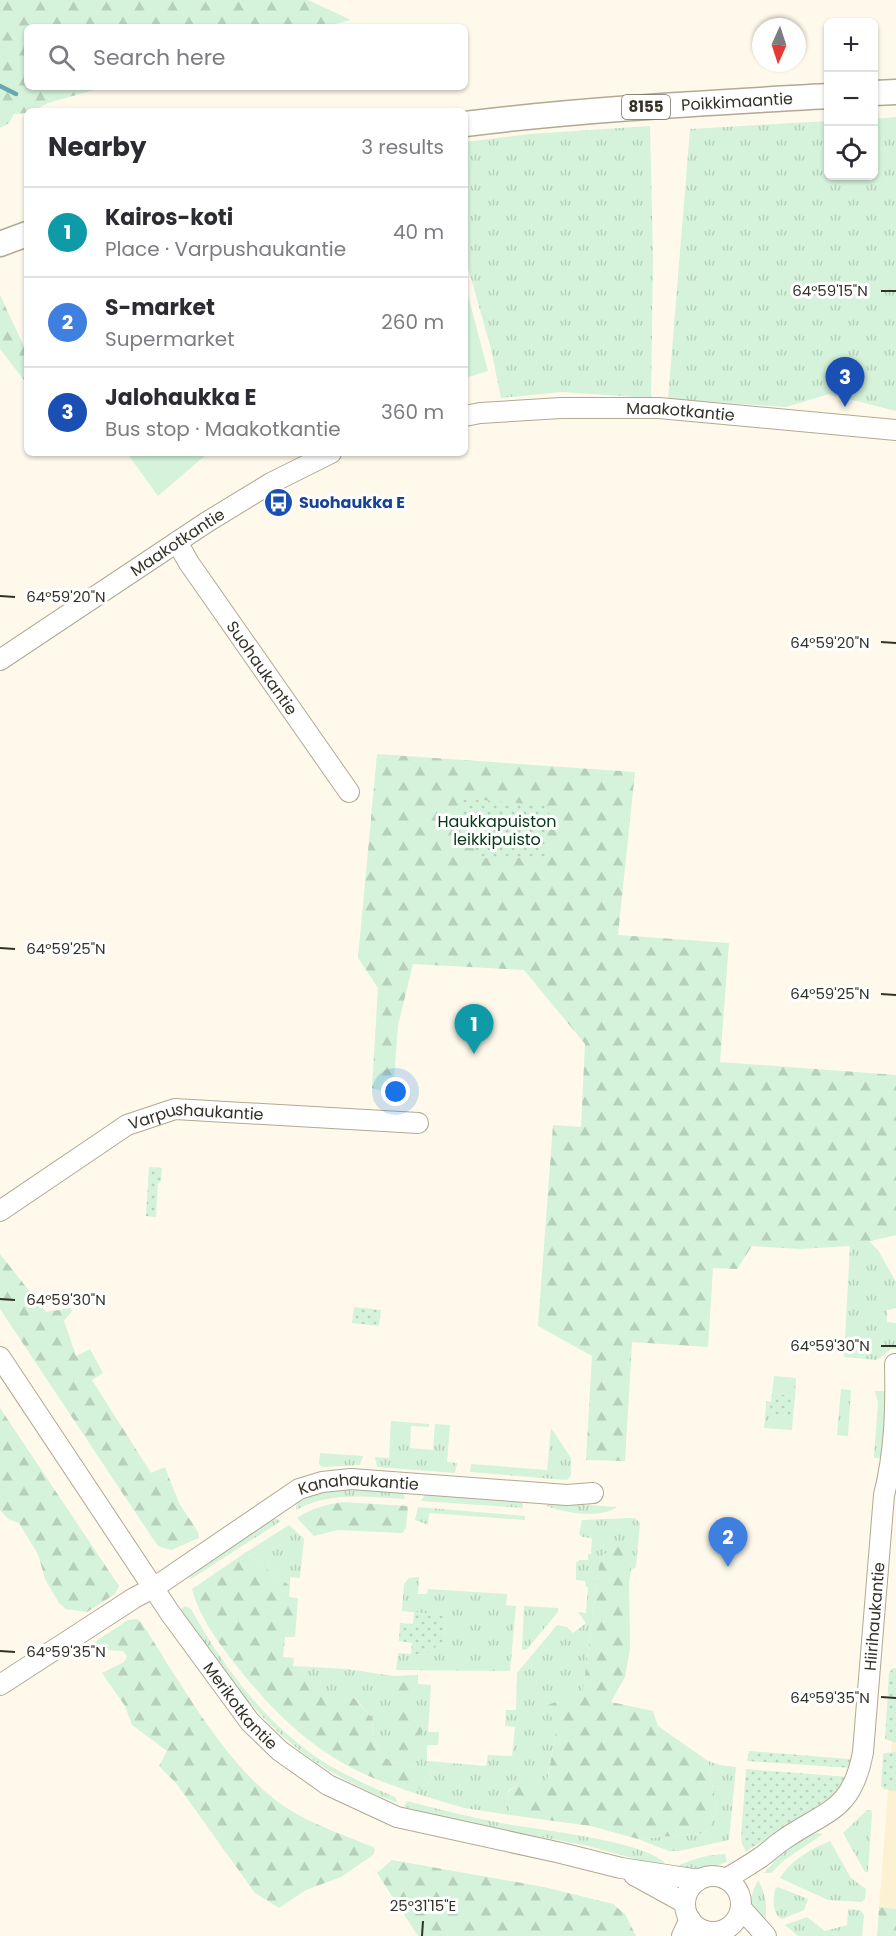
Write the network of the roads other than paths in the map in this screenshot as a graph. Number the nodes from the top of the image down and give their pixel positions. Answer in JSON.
{"nodes":[{"id":1,"x":896,"y":92,"type":"edge"},
{"id":2,"x":878,"y":93,"type":"edge"},
{"id":3,"x":824,"y":96,"type":"edge"},
{"id":4,"x":468,"y":124,"type":"edge"},
{"id":5,"x":24,"y":235,"type":"edge"},
{"id":6,"x":0,"y":244,"type":"edge"},
{"id":7,"x":468,"y":415,"type":"edge"},
{"id":8,"x":896,"y":430,"type":"edge"},
{"id":9,"x":325,"y":456,"type":"edge"},
{"id":10,"x":177,"y":542,"type":"junction"},
{"id":11,"x":0,"y":660,"type":"edge"},
{"id":12,"x":348,"y":792,"type":"dead end"},
{"id":13,"x":418,"y":1124,"type":"dead end"},
{"id":14,"x":0,"y":1211,"type":"edge"},
{"id":15,"x":0,"y":1357,"type":"edge"},
{"id":16,"x":895,"y":1364,"type":"edge"},
{"id":17,"x":593,"y":1493,"type":"dead end"},
{"id":18,"x":154,"y":1587,"type":"junction"},
{"id":19,"x":0,"y":1685,"type":"edge"},
{"id":20,"x":621,"y":1868,"type":"junction"},
{"id":21,"x":699,"y":1880,"type":"junction"},
{"id":22,"x":735,"y":1893,"type":"junction"},
{"id":23,"x":691,"y":1925,"type":"edge"},
{"id":24,"x":734,"y":1932,"type":"edge"},
{"id":25,"x":766,"y":1936,"type":"edge"}],
"edges":[{"from":1,"to":2,"type":"main road"},
{"from":3,"to":4,"type":"main road","name":"Poikkimaantie","number":"8155"},
{"from":5,"to":6,"type":"main road"},
{"from":7,"to":8,"type":"street","name":"Maakotkantie"},
{"from":9,"to":10,"type":"street","name":"Maakotkantie"},
{"from":10,"to":11,"type":"street","name":"Maakotkantie"},
{"from":10,"to":12,"type":"street","name":"Suohaukantie"},
{"from":13,"to":14,"type":"street","name":"Varpushaukantie"},
{"from":15,"to":18,"type":"street","name":"Merikotkantie"},
{"from":16,"to":22,"type":"street","name":"Hiirihaukantie"},
{"from":17,"to":18,"type":"street","name":"Kanahaukantie"},
{"from":18,"to":19,"type":"street","name":"Kanahaukantie"},
{"from":18,"to":20,"type":"street","name":"Merikotkantie"},
{"from":20,"to":21,"type":"street","name":"Merikotkantie"},
{"from":20,"to":23,"type":"street","name":"Merikotkantie"},
{"from":21,"to":22,"type":"street","name":"Merikotkantie"},
{"from":21,"to":23,"type":"street"},
{"from":22,"to":24,"type":"street"},
{"from":22,"to":25,"type":"street"},
{"from":23,"to":24,"type":"street"}]}
